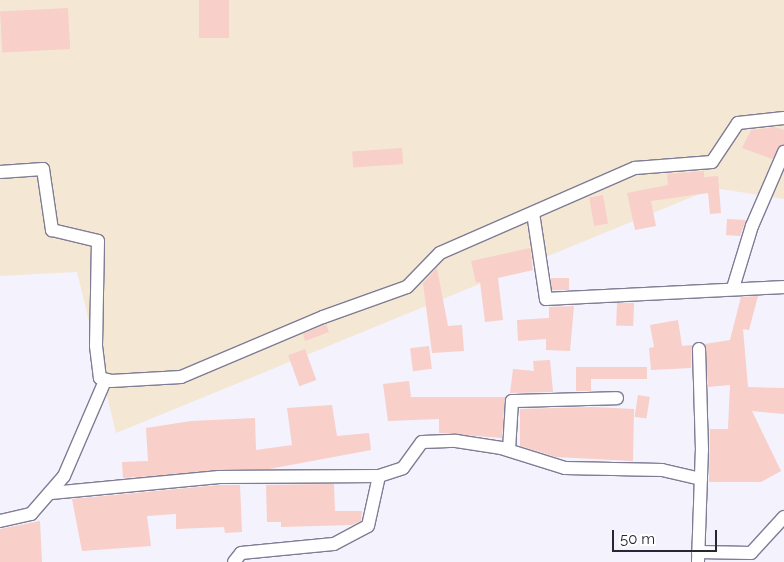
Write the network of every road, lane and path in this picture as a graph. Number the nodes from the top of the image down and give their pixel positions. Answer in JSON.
{"nodes":[{"id":1,"x":784,"y":118,"type":"edge"},
{"id":2,"x":784,"y":152,"type":"edge"},
{"id":3,"x":0,"y":172,"type":"edge"},
{"id":4,"x":533,"y":213,"type":"junction"},
{"id":5,"x":784,"y":287,"type":"edge"},
{"id":6,"x":733,"y":288,"type":"junction"},
{"id":7,"x":699,"y":349,"type":"dead end"},
{"id":8,"x":105,"y":381,"type":"junction"},
{"id":9,"x":617,"y":398,"type":"dead end"},
{"id":10,"x":509,"y":450,"type":"junction"},
{"id":11,"x":379,"y":476,"type":"junction"},
{"id":12,"x":701,"y":479,"type":"junction"},
{"id":13,"x":51,"y":493,"type":"junction"},
{"id":14,"x":784,"y":517,"type":"edge"},
{"id":15,"x":0,"y":521,"type":"edge"},
{"id":16,"x":698,"y":557,"type":"edge"},
{"id":17,"x":234,"y":562,"type":"edge"}],
"edges":[{"from":1,"to":4,"type":"street"},
{"from":2,"to":6,"type":"street"},
{"from":3,"to":8,"type":"street"},
{"from":4,"to":6,"type":"street"},
{"from":4,"to":8,"type":"street"},
{"from":5,"to":6,"type":"street"},
{"from":7,"to":12,"type":"street"},
{"from":8,"to":13,"type":"street"},
{"from":9,"to":10,"type":"street"},
{"from":10,"to":11,"type":"street"},
{"from":10,"to":12,"type":"street"},
{"from":11,"to":13,"type":"street"},
{"from":11,"to":17,"type":"street"},
{"from":12,"to":16,"type":"street"},
{"from":13,"to":15,"type":"street"},
{"from":14,"to":16,"type":"street"}]}
